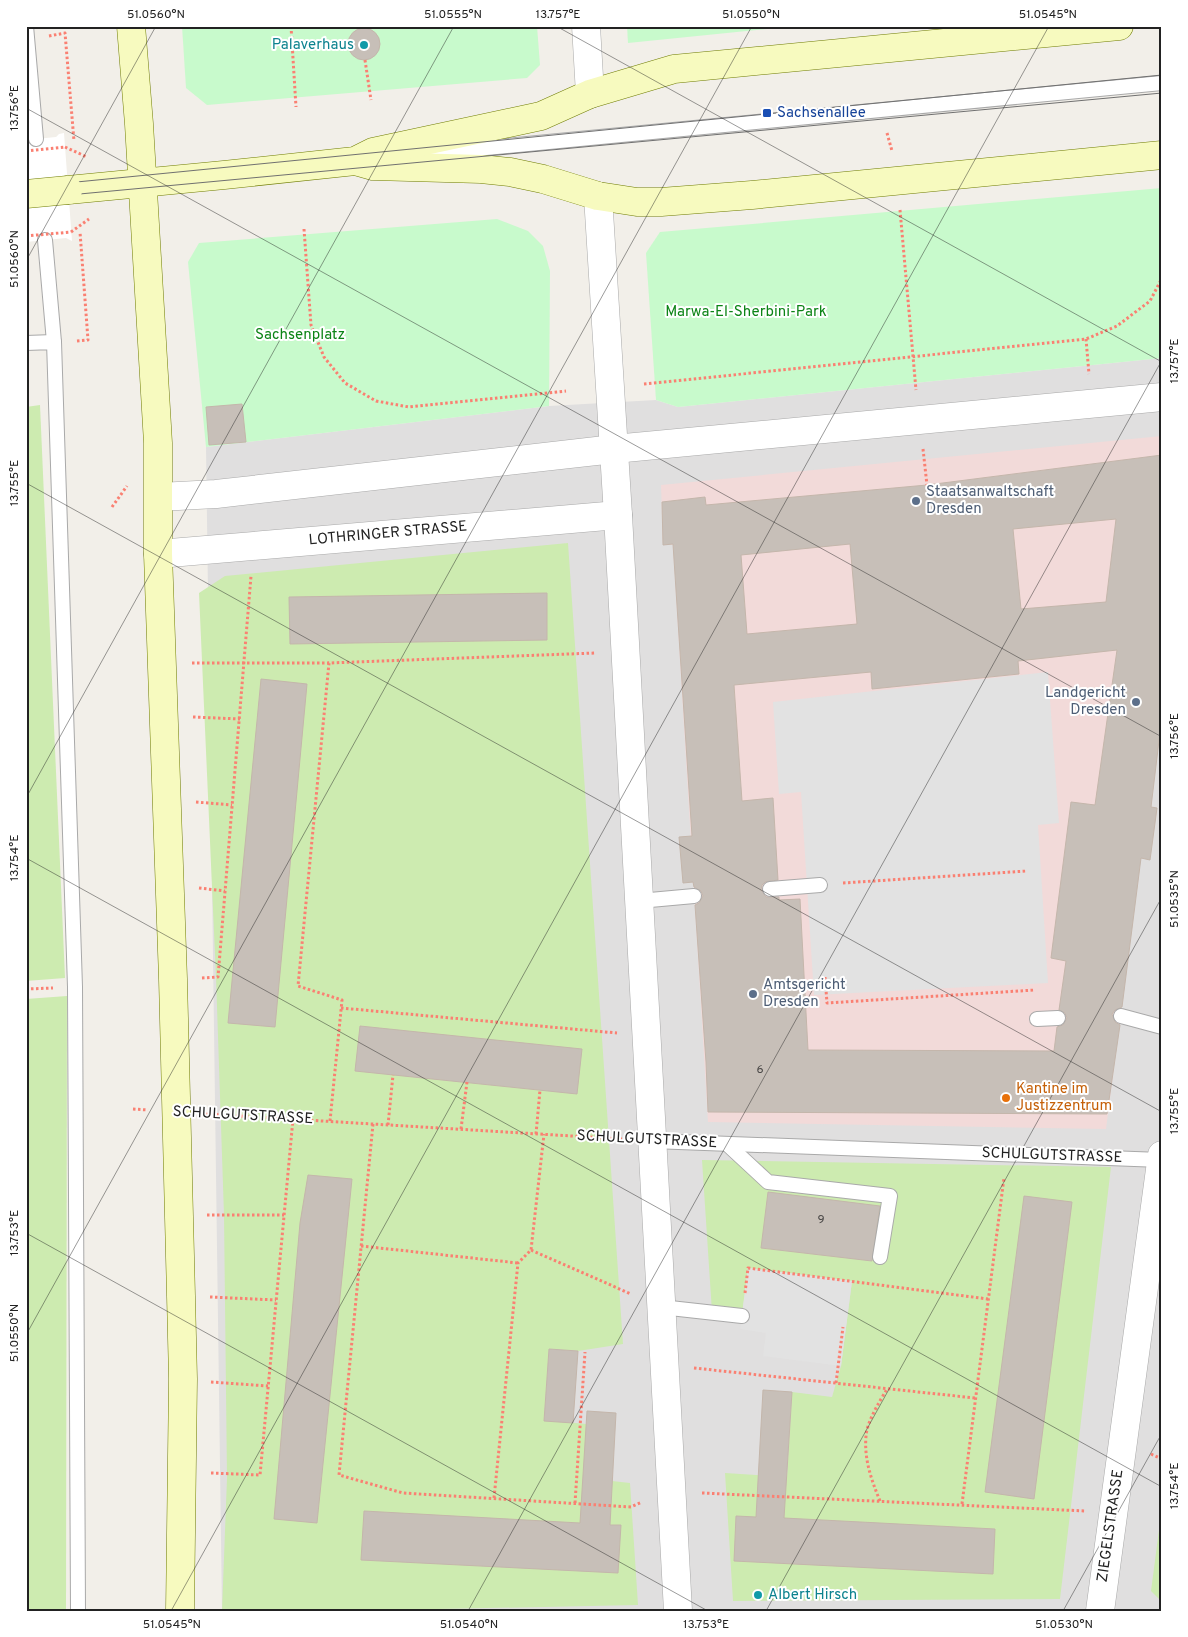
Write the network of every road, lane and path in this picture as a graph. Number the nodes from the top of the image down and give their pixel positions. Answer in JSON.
{"nodes":[{"id":1,"x":26,"y":26,"type":"edge"},
{"id":2,"x":131,"y":26,"type":"edge"},
{"id":3,"x":291,"y":26,"type":"edge"},
{"id":4,"x":586,"y":26,"type":"edge"},
{"id":5,"x":1119,"y":26,"type":"edge"},
{"id":6,"x":65,"y":34,"type":"dead end"},
{"id":7,"x":366,"y":60,"type":"dead end"},
{"id":8,"x":1162,"y":84,"type":"edge"},
{"id":9,"x":590,"y":94,"type":"junction"},
{"id":10,"x":371,"y":100,"type":"dead end"},
{"id":11,"x":296,"y":108,"type":"dead end"},
{"id":12,"x":886,"y":130,"type":"dead end"},
{"id":13,"x":36,"y":139,"type":"dead end"},
{"id":14,"x":74,"y":141,"type":"dead end"},
{"id":15,"x":65,"y":147,"type":"dead end"},
{"id":16,"x":26,"y":151,"type":"edge"},
{"id":17,"x":893,"y":155,"type":"dead end"},
{"id":18,"x":1162,"y":155,"type":"edge"},
{"id":19,"x":355,"y":161,"type":"junction"},
{"id":20,"x":141,"y":182,"type":"junction"},
{"id":21,"x":26,"y":194,"type":"edge"},
{"id":22,"x":598,"y":196,"type":"junction"},
{"id":23,"x":900,"y":204,"type":"dead end"},
{"id":24,"x":304,"y":229,"type":"dead end"},
{"id":25,"x":71,"y":232,"type":"dead end"},
{"id":26,"x":80,"y":232,"type":"dead end"},
{"id":27,"x":26,"y":236,"type":"edge"},
{"id":28,"x":45,"y":240,"type":"dead end"},
{"id":29,"x":1162,"y":278,"type":"edge"},
{"id":30,"x":88,"y":340,"type":"dead end"},
{"id":31,"x":54,"y":342,"type":"junction"},
{"id":32,"x":26,"y":343,"type":"edge"},
{"id":33,"x":913,"y":356,"type":"junction"},
{"id":34,"x":644,"y":384,"type":"dead end"},
{"id":35,"x":566,"y":391,"type":"dead end"},
{"id":36,"x":1162,"y":397,"type":"edge"},
{"id":37,"x":917,"y":398,"type":"dead end"},
{"id":38,"x":614,"y":449,"type":"junction"},
{"id":39,"x":925,"y":462,"type":"dead end"},
{"id":40,"x":927,"y":485,"type":"dead end"},
{"id":41,"x":159,"y":496,"type":"junction"},
{"id":42,"x":618,"y":515,"type":"junction"},
{"id":43,"x":254,"y":545,"type":"junction"},
{"id":44,"x":158,"y":554,"type":"junction"},
{"id":45,"x":625,"y":652,"type":"junction"},
{"id":46,"x":163,"y":663,"type":"junction"},
{"id":47,"x":244,"y":663,"type":"junction"},
{"id":48,"x":329,"y":663,"type":"junction"},
{"id":49,"x":165,"y":715,"type":"junction"},
{"id":50,"x":240,"y":719,"type":"junction"},
{"id":51,"x":168,"y":800,"type":"junction"},
{"id":52,"x":232,"y":805,"type":"junction"},
{"id":53,"x":1027,"y":871,"type":"dead end"},
{"id":54,"x":820,"y":885,"type":"joint"},
{"id":55,"x":770,"y":889,"type":"dead end"},
{"id":56,"x":694,"y":896,"type":"dead end"},
{"id":57,"x":639,"y":901,"type":"junction"},
{"id":58,"x":825,"y":978,"type":"dead end"},
{"id":59,"x":174,"y":979,"type":"junction"},
{"id":60,"x":1035,"y":990,"type":"dead end"},
{"id":61,"x":342,"y":1008,"type":"junction"},
{"id":62,"x":1121,"y":1016,"type":"dead end"},
{"id":63,"x":1058,"y":1018,"type":"dead end"},
{"id":64,"x":1037,"y":1019,"type":"dead end"},
{"id":65,"x":1162,"y":1027,"type":"edge"},
{"id":66,"x":647,"y":1036,"type":"junction"},
{"id":67,"x":393,"y":1075,"type":"dead end"},
{"id":68,"x":467,"y":1082,"type":"dead end"},
{"id":69,"x":540,"y":1090,"type":"dead end"},
{"id":70,"x":134,"y":1109,"type":"dead end"},
{"id":71,"x":178,"y":1112,"type":"junction"},
{"id":72,"x":293,"y":1119,"type":"junction"},
{"id":73,"x":330,"y":1122,"type":"junction"},
{"id":74,"x":373,"y":1124,"type":"junction"},
{"id":75,"x":388,"y":1125,"type":"junction"},
{"id":76,"x":462,"y":1129,"type":"junction"},
{"id":77,"x":536,"y":1134,"type":"junction"},
{"id":78,"x":544,"y":1134,"type":"junction"},
{"id":79,"x":652,"y":1141,"type":"junction"},
{"id":80,"x":727,"y":1144,"type":"junction"},
{"id":81,"x":1007,"y":1154,"type":"junction"},
{"id":82,"x":1162,"y":1155,"type":"edge"},
{"id":83,"x":1161,"y":1160,"type":"edge"},
{"id":84,"x":180,"y":1215,"type":"junction"},
{"id":85,"x":284,"y":1215,"type":"junction"},
{"id":86,"x":361,"y":1246,"type":"junction"},
{"id":87,"x":531,"y":1250,"type":"junction"},
{"id":88,"x":880,"y":1257,"type":"dead end"},
{"id":89,"x":518,"y":1263,"type":"junction"},
{"id":90,"x":181,"y":1296,"type":"junction"},
{"id":91,"x":988,"y":1299,"type":"junction"},
{"id":92,"x":276,"y":1300,"type":"junction"},
{"id":93,"x":661,"y":1307,"type":"junction"},
{"id":94,"x":742,"y":1316,"type":"joint"},
{"id":95,"x":843,"y":1328,"type":"dead end"},
{"id":96,"x":585,"y":1352,"type":"dead end"},
{"id":97,"x":665,"y":1365,"type":"junction"},
{"id":98,"x":183,"y":1379,"type":"junction"},
{"id":99,"x":836,"y":1383,"type":"junction"},
{"id":100,"x":268,"y":1386,"type":"junction"},
{"id":101,"x":887,"y":1388,"type":"junction"},
{"id":102,"x":974,"y":1398,"type":"junction"},
{"id":103,"x":182,"y":1472,"type":"junction"},
{"id":104,"x":671,"y":1491,"type":"junction"},
{"id":105,"x":494,"y":1498,"type":"junction"},
{"id":106,"x":880,"y":1501,"type":"junction"},
{"id":107,"x":576,"y":1504,"type":"junction"},
{"id":108,"x":962,"y":1504,"type":"junction"},
{"id":109,"x":1113,"y":1513,"type":"junction"},
{"id":110,"x":78,"y":1611,"type":"edge"},
{"id":111,"x":180,"y":1611,"type":"edge"},
{"id":112,"x":678,"y":1611,"type":"edge"},
{"id":113,"x":1100,"y":1611,"type":"edge"}],
"edges":[{"from":1,"to":13,"type":"lane"},
{"from":2,"to":20,"type":"main road"},
{"from":3,"to":11,"type":"path"},
{"from":4,"to":9,"type":"street"},
{"from":5,"to":9,"type":"main road"},
{"from":6,"to":14,"type":"path"},
{"from":7,"to":10,"type":"path"},
{"from":8,"to":19,"type":"lane"},
{"from":9,"to":19,"type":"main road"},
{"from":12,"to":17,"type":"path"},
{"from":15,"to":16,"type":"path","bridge":true},
{"from":18,"to":22,"type":"main road"},
{"from":19,"to":20,"type":"main road"},
{"from":19,"to":22,"type":"main road"},
{"from":20,"to":21,"type":"main road","bridge":true},
{"from":20,"to":41,"type":"main road"},
{"from":22,"to":38,"type":"street"},
{"from":23,"to":33,"type":"path"},
{"from":24,"to":35,"type":"path"},
{"from":25,"to":27,"type":"path","bridge":true},
{"from":26,"to":30,"type":"path"},
{"from":28,"to":31,"type":"lane"},
{"from":29,"to":33,"type":"path"},
{"from":31,"to":32,"type":"lane"},
{"from":31,"to":110,"type":"lane"},
{"from":33,"to":34,"type":"path"},
{"from":33,"to":37,"type":"path"},
{"from":36,"to":38,"type":"street"},
{"from":38,"to":41,"type":"street"},
{"from":38,"to":42,"type":"street"},
{"from":39,"to":40,"type":"path"},
{"from":41,"to":44,"type":"main road"},
{"from":42,"to":43,"type":"street","name":"LOTHRINGER STRASSE"},
{"from":42,"to":45,"type":"street"},
{"from":43,"to":44,"type":"street","name":"LOTHRINGER STRASSE"},
{"from":43,"to":47,"type":"path"},
{"from":44,"to":46,"type":"main road"},
{"from":45,"to":48,"type":"path"},
{"from":45,"to":57,"type":"street"},
{"from":46,"to":47,"type":"path"},
{"from":46,"to":49,"type":"main road"},
{"from":47,"to":48,"type":"path"},
{"from":47,"to":50,"type":"path"},
{"from":48,"to":61,"type":"path"},
{"from":49,"to":50,"type":"path"},
{"from":49,"to":51,"type":"main road"},
{"from":50,"to":52,"type":"path"},
{"from":51,"to":52,"type":"path"},
{"from":51,"to":59,"type":"main road"},
{"from":52,"to":59,"type":"path"},
{"from":53,"to":54,"type":"path"},
{"from":54,"to":55,"type":"lane"},
{"from":56,"to":57,"type":"lane"},
{"from":57,"to":66,"type":"street"},
{"from":58,"to":60,"type":"path"},
{"from":59,"to":71,"type":"main road"},
{"from":61,"to":66,"type":"path"},
{"from":61,"to":73,"type":"path"},
{"from":62,"to":65,"type":"lane"},
{"from":63,"to":64,"type":"lane"},
{"from":66,"to":79,"type":"street"},
{"from":67,"to":75,"type":"path"},
{"from":68,"to":76,"type":"path"},
{"from":69,"to":77,"type":"path"},
{"from":70,"to":71,"type":"path","name":"SCHULGUTSTRASSE"},
{"from":71,"to":72,"type":"path","name":"SCHULGUTSTRASSE"},
{"from":71,"to":84,"type":"main road"},
{"from":72,"to":73,"type":"path","name":"SCHULGUTSTRASSE"},
{"from":72,"to":85,"type":"path"},
{"from":73,"to":74,"type":"path","name":"SCHULGUTSTRASSE"},
{"from":74,"to":75,"type":"path","name":"SCHULGUTSTRASSE"},
{"from":74,"to":86,"type":"path"},
{"from":75,"to":76,"type":"path","name":"SCHULGUTSTRASSE"},
{"from":76,"to":77,"type":"path","name":"SCHULGUTSTRASSE"},
{"from":77,"to":78,"type":"path","name":"SCHULGUTSTRASSE"},
{"from":78,"to":79,"type":"path","name":"SCHULGUTSTRASSE"},
{"from":78,"to":87,"type":"path"},
{"from":79,"to":80,"type":"lane","name":"SCHULGUTSTRASSE"},
{"from":79,"to":93,"type":"street"},
{"from":80,"to":81,"type":"lane","name":"SCHULGUTSTRASSE"},
{"from":80,"to":88,"type":"lane"},
{"from":81,"to":83,"type":"lane","name":"SCHULGUTSTRASSE"},
{"from":81,"to":91,"type":"path"},
{"from":82,"to":83,"type":"street","name":"ZIEGELSTRASSE"},
{"from":83,"to":109,"type":"street","name":"ZIEGELSTRASSE"},
{"from":84,"to":85,"type":"path"},
{"from":84,"to":90,"type":"main road"},
{"from":85,"to":92,"type":"path"},
{"from":86,"to":89,"type":"path"},
{"from":86,"to":105,"type":"path"},
{"from":87,"to":89,"type":"path"},
{"from":87,"to":93,"type":"path"},
{"from":89,"to":105,"type":"path"},
{"from":90,"to":92,"type":"path"},
{"from":90,"to":98,"type":"main road"},
{"from":91,"to":94,"type":"path"},
{"from":91,"to":102,"type":"path"},
{"from":92,"to":100,"type":"path"},
{"from":93,"to":94,"type":"lane"},
{"from":93,"to":97,"type":"street"},
{"from":95,"to":99,"type":"path"},
{"from":96,"to":107,"type":"path"},
{"from":97,"to":99,"type":"path"},
{"from":97,"to":104,"type":"street"},
{"from":98,"to":100,"type":"path"},
{"from":98,"to":103,"type":"main road"},
{"from":99,"to":101,"type":"path"},
{"from":100,"to":103,"type":"path"},
{"from":101,"to":102,"type":"path"},
{"from":101,"to":106,"type":"path"},
{"from":102,"to":108,"type":"path"},
{"from":103,"to":111,"type":"main road"},
{"from":104,"to":106,"type":"path"},
{"from":104,"to":107,"type":"path"},
{"from":104,"to":112,"type":"street"},
{"from":105,"to":107,"type":"path"},
{"from":106,"to":108,"type":"path"},
{"from":108,"to":109,"type":"path"},
{"from":109,"to":113,"type":"street","name":"ZIEGELSTRASSE"}]}
